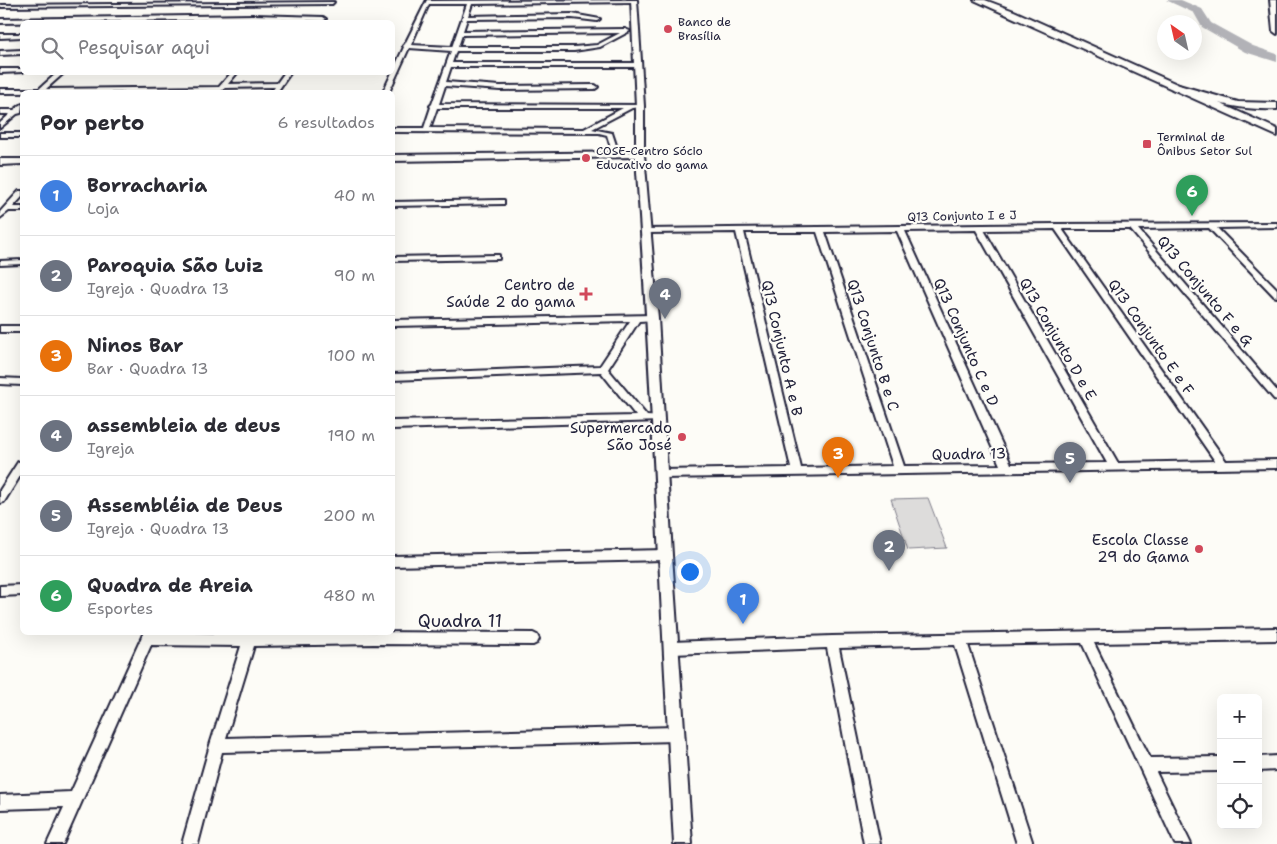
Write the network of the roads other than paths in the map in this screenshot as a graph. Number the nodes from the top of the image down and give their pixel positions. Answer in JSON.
{"nodes":[{"id":1,"x":146,"y":0,"type":"edge"},
{"id":2,"x":979,"y":0,"type":"edge"},
{"id":3,"x":1274,"y":0,"type":"edge"},
{"id":4,"x":634,"y":1,"type":"edge"},
{"id":5,"x":333,"y":2,"type":"edge"},
{"id":6,"x":428,"y":2,"type":"edge"},
{"id":7,"x":470,"y":3,"type":"junction"},
{"id":8,"x":141,"y":5,"type":"junction"},
{"id":9,"x":0,"y":6,"type":"edge"},
{"id":10,"x":464,"y":18,"type":"junction"},
{"id":11,"x":597,"y":19,"type":"dead end"},
{"id":12,"x":122,"y":20,"type":"edge"},
{"id":13,"x":323,"y":20,"type":"edge"},
{"id":14,"x":0,"y":22,"type":"edge"},
{"id":15,"x":20,"y":22,"type":"edge"},
{"id":16,"x":632,"y":31,"type":"junction"},
{"id":17,"x":1277,"y":32,"type":"edge"},
{"id":18,"x":459,"y":33,"type":"junction"},
{"id":19,"x":0,"y":36,"type":"edge"},
{"id":20,"x":20,"y":36,"type":"edge"},
{"id":21,"x":406,"y":46,"type":"junction"},
{"id":22,"x":454,"y":49,"type":"junction"},
{"id":23,"x":0,"y":52,"type":"edge"},
{"id":24,"x":20,"y":52,"type":"edge"},
{"id":25,"x":638,"y":65,"type":"junction"},
{"id":26,"x":448,"y":66,"type":"junction"},
{"id":27,"x":0,"y":71,"type":"edge"},
{"id":28,"x":20,"y":71,"type":"edge"},
{"id":29,"x":395,"y":71,"type":"edge"},
{"id":30,"x":59,"y":75,"type":"edge"},
{"id":31,"x":233,"y":75,"type":"edge"},
{"id":32,"x":286,"y":75,"type":"edge"},
{"id":33,"x":393,"y":75,"type":"edge"},
{"id":34,"x":442,"y":84,"type":"junction"},
{"id":35,"x":280,"y":85,"type":"junction"},
{"id":36,"x":1175,"y":87,"type":"junction"},
{"id":37,"x":595,"y":88,"type":"dead end"},
{"id":38,"x":41,"y":90,"type":"edge"},
{"id":39,"x":220,"y":90,"type":"edge"},
{"id":40,"x":276,"y":90,"type":"edge"},
{"id":41,"x":387,"y":90,"type":"edge"},
{"id":42,"x":0,"y":91,"type":"edge"},
{"id":43,"x":20,"y":92,"type":"edge"},
{"id":44,"x":433,"y":106,"type":"junction"},
{"id":45,"x":636,"y":106,"type":"junction"},
{"id":46,"x":1277,"y":106,"type":"edge"},
{"id":47,"x":0,"y":112,"type":"edge"},
{"id":48,"x":19,"y":112,"type":"edge"},
{"id":49,"x":1249,"y":120,"type":"junction"},
{"id":50,"x":0,"y":126,"type":"edge"},
{"id":51,"x":1277,"y":126,"type":"edge"},
{"id":52,"x":395,"y":130,"type":"edge"},
{"id":53,"x":427,"y":130,"type":"junction"},
{"id":54,"x":583,"y":131,"type":"junction"},
{"id":55,"x":1277,"y":133,"type":"edge"},
{"id":56,"x":0,"y":135,"type":"edge"},
{"id":57,"x":20,"y":135,"type":"edge"},
{"id":58,"x":612,"y":154,"type":"junction"},
{"id":59,"x":640,"y":154,"type":"junction"},
{"id":60,"x":395,"y":158,"type":"edge"},
{"id":61,"x":0,"y":162,"type":"edge"},
{"id":62,"x":20,"y":162,"type":"edge"},
{"id":63,"x":20,"y":195,"type":"edge"},
{"id":64,"x":501,"y":202,"type":"dead end"},
{"id":65,"x":395,"y":204,"type":"edge"},
{"id":66,"x":20,"y":208,"type":"edge"},
{"id":67,"x":7,"y":209,"type":"junction"},
{"id":68,"x":0,"y":216,"type":"edge"},
{"id":69,"x":1277,"y":225,"type":"edge"},
{"id":70,"x":1056,"y":226,"type":"junction"},
{"id":71,"x":1132,"y":226,"type":"junction"},
{"id":72,"x":1211,"y":226,"type":"junction"},
{"id":73,"x":978,"y":227,"type":"junction"},
{"id":74,"x":900,"y":228,"type":"junction"},
{"id":75,"x":820,"y":229,"type":"junction"},
{"id":76,"x":740,"y":230,"type":"junction"},
{"id":77,"x":648,"y":231,"type":"junction"},
{"id":78,"x":496,"y":257,"type":"dead end"},
{"id":79,"x":395,"y":259,"type":"edge"},
{"id":80,"x":0,"y":262,"type":"edge"},
{"id":81,"x":20,"y":262,"type":"edge"},
{"id":82,"x":1277,"y":294,"type":"edge"},
{"id":83,"x":653,"y":318,"type":"junction"},
{"id":84,"x":636,"y":319,"type":"junction"},
{"id":85,"x":395,"y":323,"type":"edge"},
{"id":86,"x":0,"y":329,"type":"edge"},
{"id":87,"x":20,"y":329,"type":"edge"},
{"id":88,"x":602,"y":369,"type":"junction"},
{"id":89,"x":395,"y":377,"type":"edge"},
{"id":90,"x":0,"y":381,"type":"edge"},
{"id":91,"x":20,"y":382,"type":"edge"},
{"id":92,"x":1277,"y":397,"type":"edge"},
{"id":93,"x":643,"y":418,"type":"junction"},
{"id":94,"x":658,"y":419,"type":"junction"},
{"id":95,"x":395,"y":425,"type":"edge"},
{"id":96,"x":1223,"y":464,"type":"junction"},
{"id":97,"x":1277,"y":464,"type":"edge"},
{"id":98,"x":1114,"y":466,"type":"junction"},
{"id":99,"x":20,"y":468,"type":"edge"},
{"id":100,"x":1007,"y":468,"type":"junction"},
{"id":101,"x":900,"y":470,"type":"junction"},
{"id":102,"x":797,"y":472,"type":"junction"},
{"id":103,"x":662,"y":474,"type":"junction"},
{"id":104,"x":0,"y":499,"type":"edge"},
{"id":105,"x":665,"y":555,"type":"junction"},
{"id":106,"x":395,"y":561,"type":"edge"},
{"id":107,"x":20,"y":590,"type":"edge"},
{"id":108,"x":0,"y":591,"type":"edge"},
{"id":109,"x":1277,"y":634,"type":"edge"},
{"id":110,"x":148,"y":636,"type":"edge"},
{"id":111,"x":251,"y":636,"type":"edge"},
{"id":112,"x":533,"y":638,"type":"dead end"},
{"id":113,"x":1086,"y":638,"type":"junction"},
{"id":114,"x":960,"y":641,"type":"junction"},
{"id":115,"x":832,"y":642,"type":"junction"},
{"id":116,"x":672,"y":648,"type":"junction"},
{"id":117,"x":676,"y":734,"type":"junction"},
{"id":118,"x":217,"y":745,"type":"junction"},
{"id":119,"x":1277,"y":763,"type":"edge"},
{"id":120,"x":1217,"y":764,"type":"edge"},
{"id":121,"x":1262,"y":764,"type":"edge"},
{"id":122,"x":1146,"y":765,"type":"junction"},
{"id":123,"x":76,"y":799,"type":"junction"},
{"id":124,"x":0,"y":802,"type":"edge"},
{"id":125,"x":55,"y":844,"type":"edge"},
{"id":126,"x":190,"y":844,"type":"edge"},
{"id":127,"x":683,"y":844,"type":"edge"},
{"id":128,"x":872,"y":844,"type":"edge"},
{"id":129,"x":1026,"y":844,"type":"edge"},
{"id":130,"x":1183,"y":844,"type":"edge"}],
"edges":[{"from":1,"to":8,"type":"street"},
{"from":2,"to":36,"type":"main road"},
{"from":3,"to":17,"type":"main road"},
{"from":4,"to":7,"type":"street"},
{"from":4,"to":16,"type":"street"},
{"from":5,"to":8,"type":"street"},
{"from":5,"to":13,"type":"street"},
{"from":6,"to":7,"type":"street"},
{"from":6,"to":21,"type":"street"},
{"from":7,"to":10,"type":"street"},
{"from":8,"to":9,"type":"street"},
{"from":8,"to":12,"type":"street"},
{"from":10,"to":11,"type":"street"},
{"from":10,"to":18,"type":"street"},
{"from":14,"to":15,"type":"street"},
{"from":16,"to":18,"type":"street"},
{"from":16,"to":22,"type":"street"},
{"from":16,"to":25,"type":"street"},
{"from":18,"to":22,"type":"street"},
{"from":19,"to":20,"type":"street"},
{"from":21,"to":22,"type":"street"},
{"from":21,"to":29,"type":"street"},
{"from":22,"to":26,"type":"street"},
{"from":23,"to":24,"type":"street"},
{"from":25,"to":26,"type":"street"},
{"from":25,"to":45,"type":"street"},
{"from":26,"to":34,"type":"street"},
{"from":27,"to":28,"type":"street"},
{"from":30,"to":38,"type":"street"},
{"from":31,"to":39,"type":"street"},
{"from":32,"to":35,"type":"street"},
{"from":33,"to":41,"type":"street"},
{"from":34,"to":37,"type":"street"},
{"from":34,"to":44,"type":"street"},
{"from":35,"to":39,"type":"street"},
{"from":35,"to":40,"type":"street"},
{"from":36,"to":46,"type":"main road"},
{"from":36,"to":49,"type":"main road"},
{"from":42,"to":43,"type":"street"},
{"from":44,"to":45,"type":"street"},
{"from":44,"to":53,"type":"street"},
{"from":45,"to":54,"type":"street"},
{"from":45,"to":59,"type":"street"},
{"from":47,"to":48,"type":"street"},
{"from":48,"to":50,"type":"street"},
{"from":49,"to":51,"type":"main road"},
{"from":49,"to":55,"type":"main road"},
{"from":52,"to":53,"type":"street"},
{"from":53,"to":54,"type":"street"},
{"from":54,"to":58,"type":"street"},
{"from":56,"to":57,"type":"street"},
{"from":58,"to":59,"type":"street"},
{"from":58,"to":60,"type":"street"},
{"from":59,"to":77,"type":"street"},
{"from":61,"to":62,"type":"street"},
{"from":63,"to":67,"type":"street"},
{"from":64,"to":65,"type":"street"},
{"from":66,"to":67,"type":"street"},
{"from":67,"to":68,"type":"street"},
{"from":69,"to":72,"type":"street","name":"Q13 Conjunto I e J"},
{"from":70,"to":71,"type":"street","name":"Q13 Conjunto I e J"},
{"from":70,"to":73,"type":"street","name":"Q13 Conjunto I e J"},
{"from":70,"to":96,"type":"street","name":"Q13 Conjunto E e F"},
{"from":71,"to":72,"type":"street","name":"Q13 Conjunto I e J"},
{"from":71,"to":92,"type":"street","name":"Q13 Conjunto F e G"},
{"from":72,"to":82,"type":"street"},
{"from":73,"to":74,"type":"street","name":"Q13 Conjunto I e J"},
{"from":73,"to":98,"type":"street","name":"Q13 Conjunto D e E"},
{"from":74,"to":75,"type":"street","name":"Q13 Conjunto I e J"},
{"from":74,"to":100,"type":"street","name":"Q13 Conjunto C e D"},
{"from":75,"to":76,"type":"street","name":"Q13 Conjunto I e J"},
{"from":75,"to":101,"type":"street","name":"Q13 Conjunto B e C"},
{"from":76,"to":77,"type":"street","name":"Q13 Conjunto I e J"},
{"from":76,"to":102,"type":"street","name":"Q13 Conjunto A e B"},
{"from":77,"to":83,"type":"street"},
{"from":78,"to":79,"type":"street"},
{"from":80,"to":81,"type":"street"},
{"from":83,"to":84,"type":"street"},
{"from":83,"to":94,"type":"street"},
{"from":84,"to":85,"type":"street"},
{"from":84,"to":88,"type":"street"},
{"from":86,"to":87,"type":"street"},
{"from":88,"to":89,"type":"street"},
{"from":88,"to":93,"type":"street"},
{"from":90,"to":91,"type":"street"},
{"from":93,"to":94,"type":"street"},
{"from":93,"to":95,"type":"street"},
{"from":94,"to":103,"type":"street"},
{"from":96,"to":97,"type":"street","name":"Quadra 13"},
{"from":96,"to":98,"type":"street","name":"Quadra 13"},
{"from":98,"to":100,"type":"street","name":"Quadra 13"},
{"from":99,"to":104,"type":"street"},
{"from":100,"to":101,"type":"street","name":"Quadra 13"},
{"from":101,"to":102,"type":"street","name":"Quadra 13"},
{"from":102,"to":103,"type":"street","name":"Quadra 13"},
{"from":103,"to":105,"type":"street"},
{"from":105,"to":106,"type":"street"},
{"from":105,"to":116,"type":"street"},
{"from":107,"to":108,"type":"street"},
{"from":109,"to":113,"type":"street"},
{"from":110,"to":111,"type":"street","name":"Quadra 11"},
{"from":110,"to":123,"type":"street"},
{"from":111,"to":112,"type":"street","name":"Quadra 11"},
{"from":111,"to":118,"type":"street"},
{"from":113,"to":114,"type":"street"},
{"from":113,"to":122,"type":"street"},
{"from":114,"to":115,"type":"street"},
{"from":114,"to":129,"type":"street"},
{"from":115,"to":116,"type":"street"},
{"from":115,"to":128,"type":"street"},
{"from":116,"to":117,"type":"street"},
{"from":117,"to":118,"type":"street"},
{"from":117,"to":127,"type":"street"},
{"from":118,"to":126,"type":"street"},
{"from":119,"to":121,"type":"street"},
{"from":120,"to":122,"type":"street"},
{"from":122,"to":130,"type":"street"},
{"from":123,"to":124,"type":"street"},
{"from":123,"to":125,"type":"street"}]}
